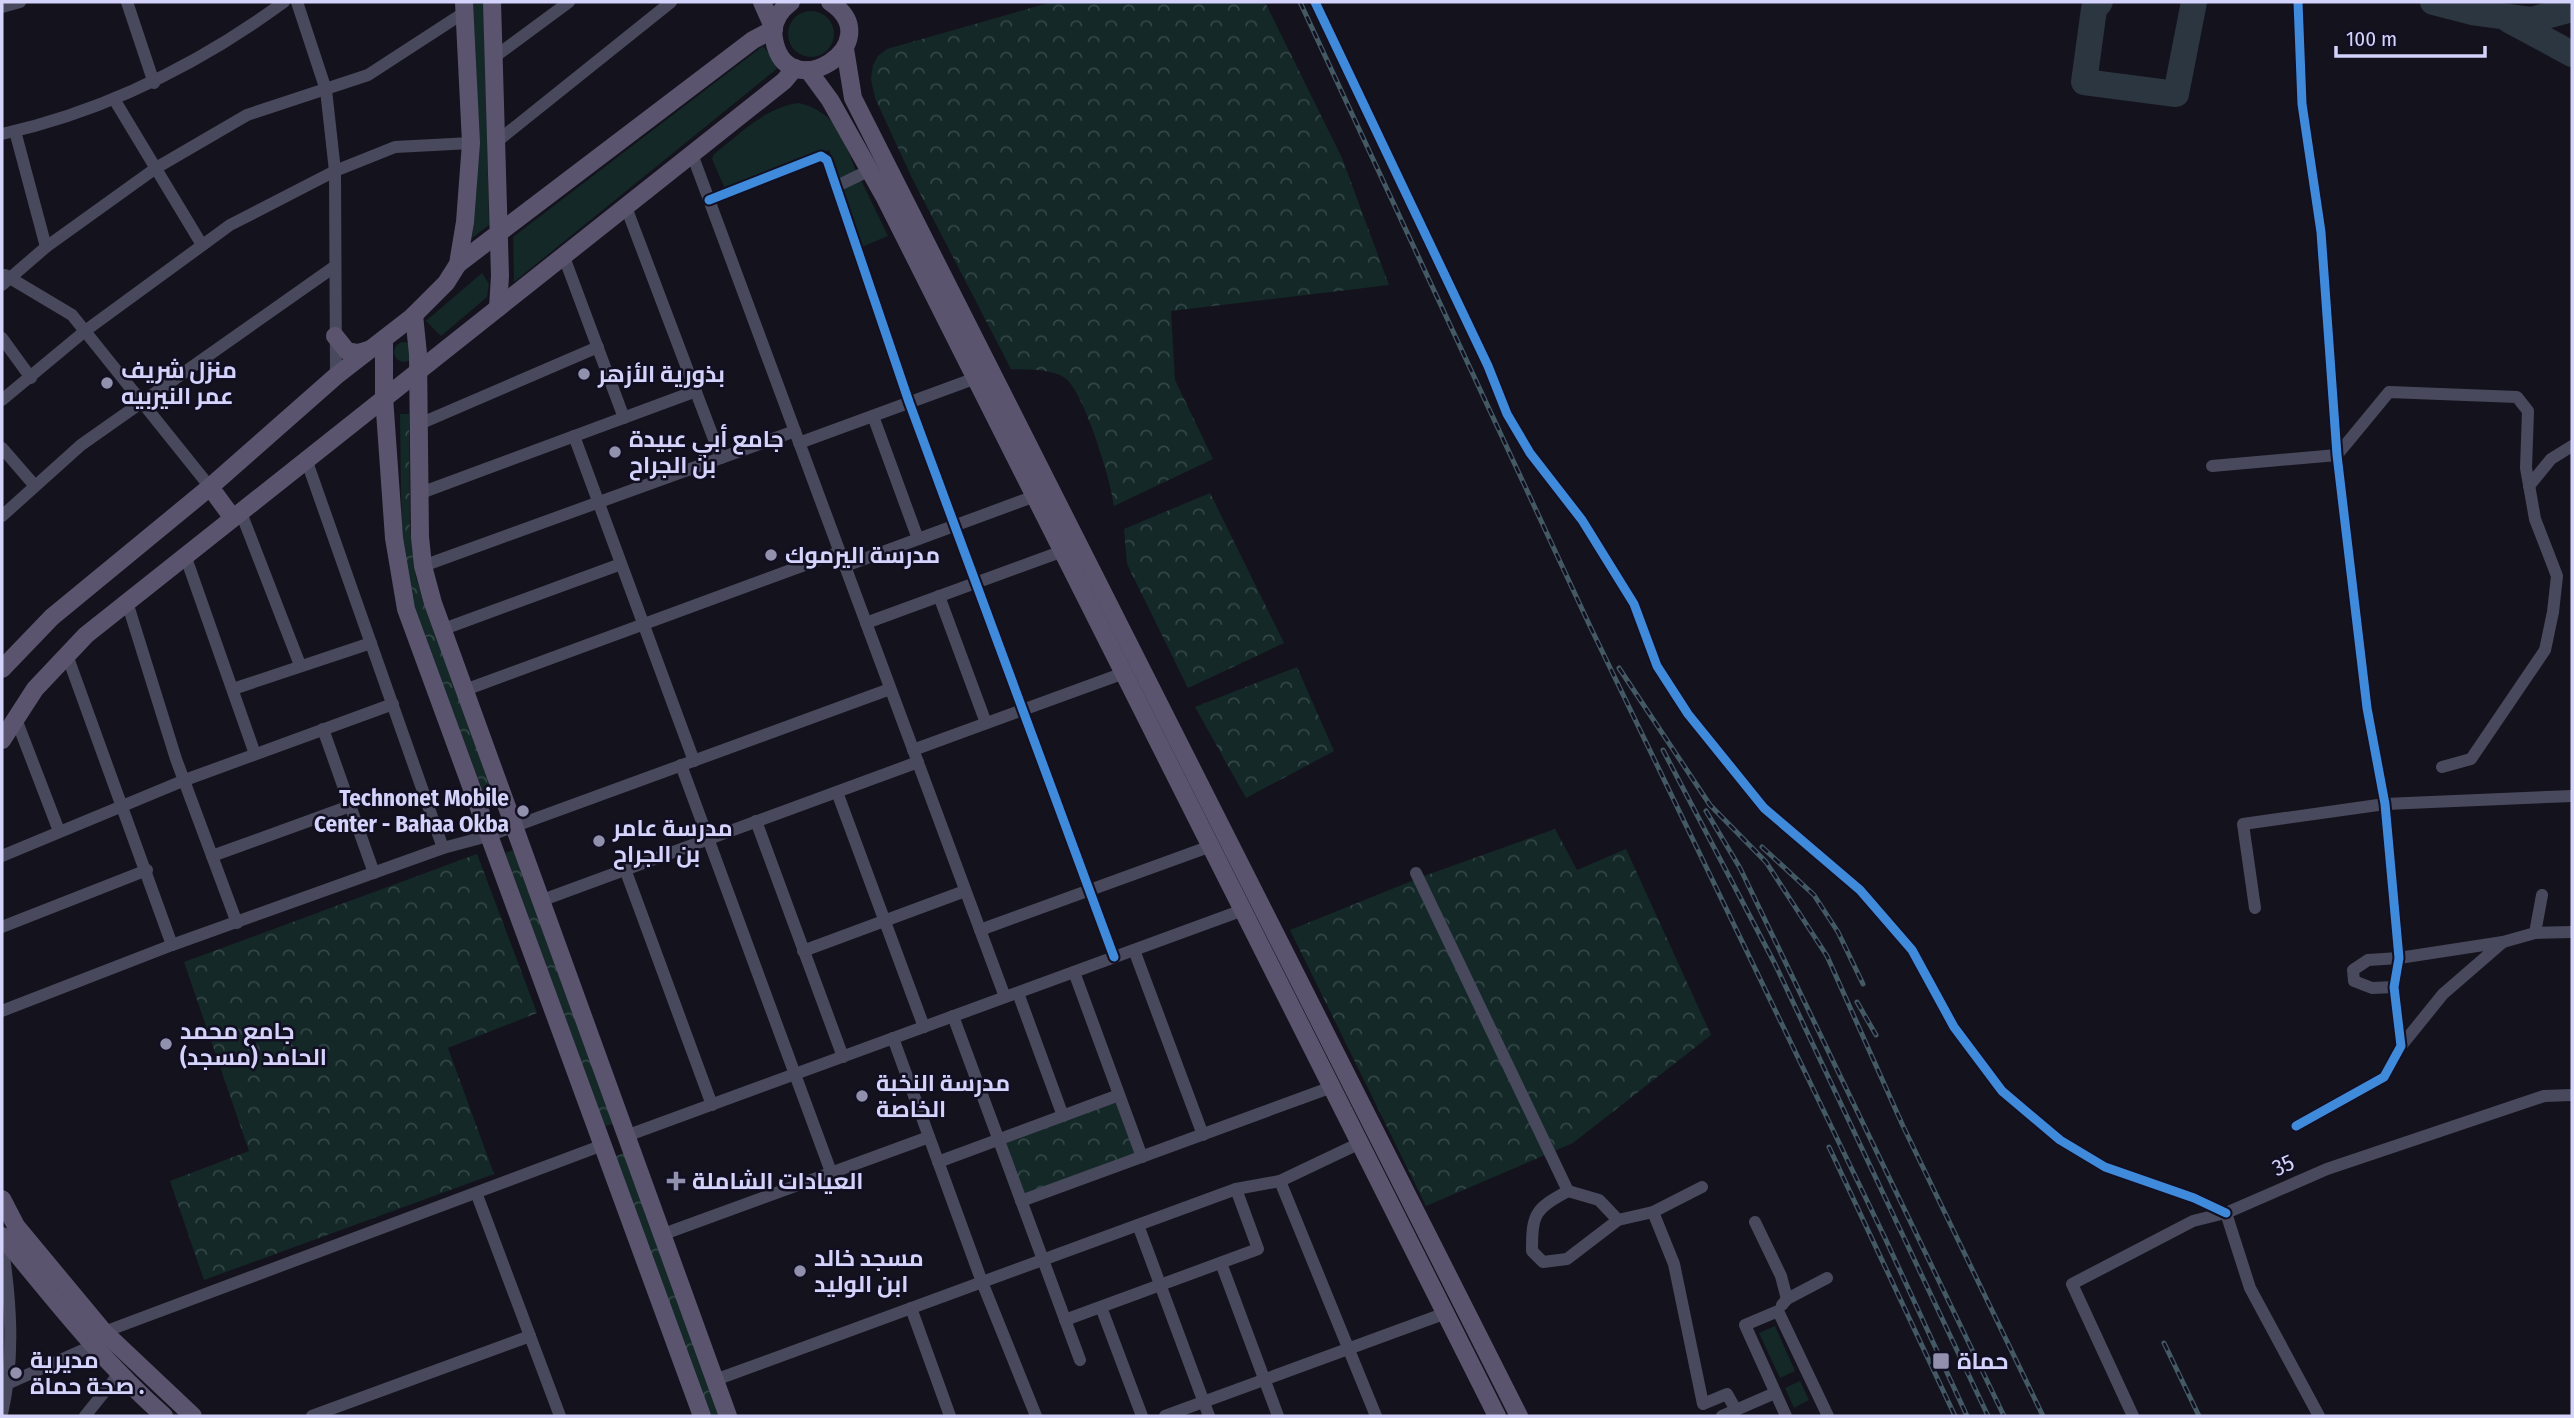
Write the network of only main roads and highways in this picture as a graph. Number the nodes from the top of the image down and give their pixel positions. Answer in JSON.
{"nodes":[{"id":1,"x":492,"y":2,"type":"edge"},
{"id":2,"x":762,"y":2,"type":"edge"},
{"id":3,"x":791,"y":2,"type":"edge"},
{"id":4,"x":830,"y":2,"type":"edge"},
{"id":5,"x":464,"y":7,"type":"edge"},
{"id":6,"x":774,"y":29,"type":"junction"},
{"id":7,"x":845,"y":49,"type":"junction"},
{"id":8,"x":802,"y":69,"type":"junction"},
{"id":9,"x":499,"y":233,"type":"junction"},
{"id":10,"x":458,"y":264,"type":"junction"},
{"id":11,"x":498,"y":309,"type":"junction"},
{"id":12,"x":414,"y":315,"type":"junction"},
{"id":13,"x":335,"y":336,"type":"road end"},
{"id":14,"x":377,"y":344,"type":"junction"},
{"id":15,"x":418,"y":371,"type":"junction"},
{"id":16,"x":384,"y":397,"type":"junction"},
{"id":17,"x":210,"y":486,"type":"junction"},
{"id":18,"x":236,"y":514,"type":"junction"},
{"id":19,"x":2,"y":669,"type":"edge"},
{"id":20,"x":2,"y":740,"type":"edge"},
{"id":21,"x":626,"y":1136,"type":"junction"},
{"id":22,"x":603,"y":1145,"type":"junction"},
{"id":23,"x":2,"y":1199,"type":"edge"},
{"id":24,"x":2,"y":1236,"type":"edge"},
{"id":25,"x":164,"y":1416,"type":"edge"},
{"id":26,"x":193,"y":1416,"type":"edge"},
{"id":27,"x":702,"y":1416,"type":"edge"},
{"id":28,"x":728,"y":1416,"type":"edge"},
{"id":29,"x":1497,"y":1416,"type":"edge"},
{"id":30,"x":1519,"y":1416,"type":"edge"}],
"edges":[{"from":1,"to":9,"type":"main road"},
{"from":2,"to":6,"type":"main road"},
{"from":3,"to":6,"type":"main road"},
{"from":4,"to":7,"type":"main road"},
{"from":5,"to":10,"type":"main road"},
{"from":6,"to":8,"type":"main road"},
{"from":6,"to":9,"type":"main road"},
{"from":7,"to":8,"type":"main road"},
{"from":7,"to":30,"type":"main road"},
{"from":8,"to":11,"type":"main road"},
{"from":8,"to":29,"type":"main road"},
{"from":9,"to":10,"type":"main road"},
{"from":9,"to":11,"type":"main road"},
{"from":10,"to":12,"type":"main road"},
{"from":11,"to":15,"type":"main road"},
{"from":12,"to":14,"type":"main road"},
{"from":12,"to":15,"type":"main road"},
{"from":13,"to":14,"type":"main road"},
{"from":14,"to":16,"type":"main road"},
{"from":14,"to":17,"type":"main road"},
{"from":15,"to":16,"type":"main road"},
{"from":15,"to":21,"type":"main road"},
{"from":16,"to":18,"type":"main road"},
{"from":16,"to":22,"type":"main road"},
{"from":17,"to":18,"type":"main road"},
{"from":17,"to":19,"type":"main road"},
{"from":18,"to":20,"type":"main road"},
{"from":21,"to":22,"type":"main road"},
{"from":21,"to":28,"type":"main road"},
{"from":22,"to":27,"type":"main road"},
{"from":23,"to":26,"type":"main road"},
{"from":24,"to":25,"type":"main road"}]}
